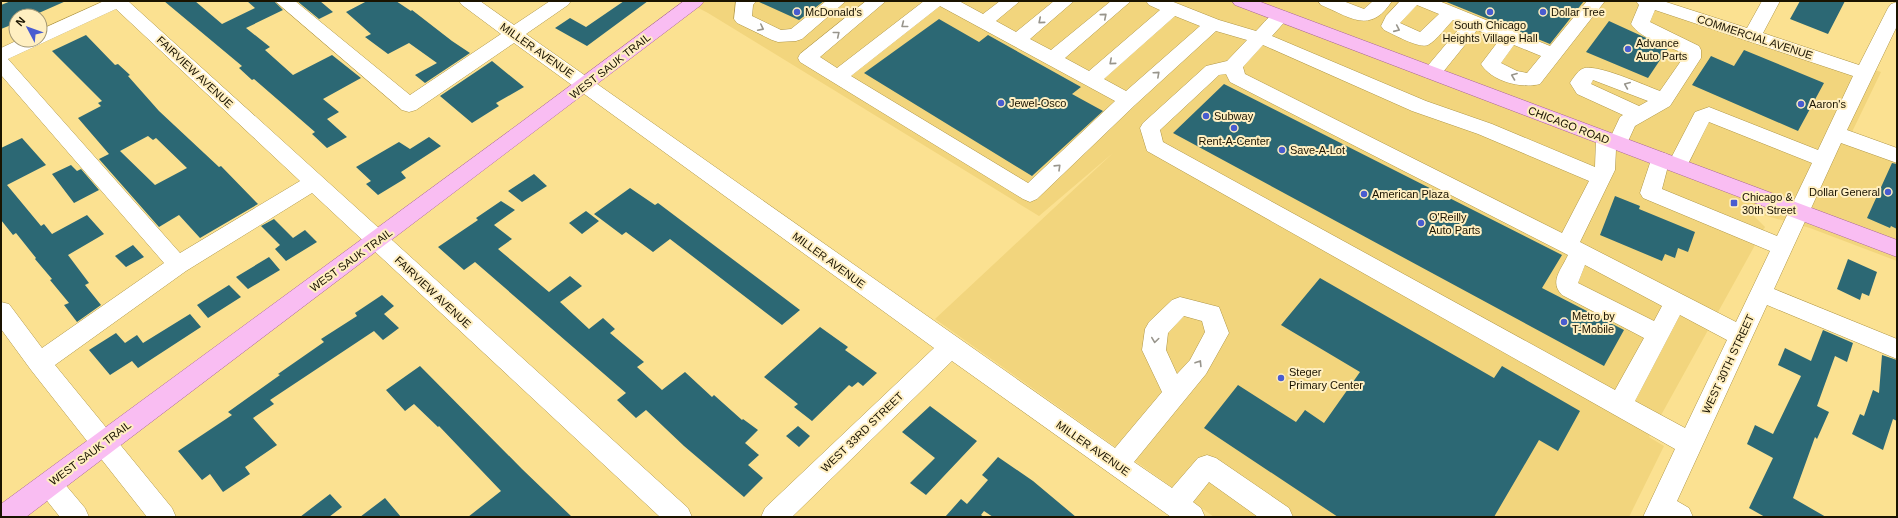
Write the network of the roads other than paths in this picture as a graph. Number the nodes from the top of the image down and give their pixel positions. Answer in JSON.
{"nodes":[{"id":1,"x":118,"y":1,"type":"edge"},
{"id":2,"x":284,"y":1,"type":"edge"},
{"id":3,"x":468,"y":1,"type":"edge"},
{"id":4,"x":562,"y":1,"type":"edge"},
{"id":5,"x":695,"y":1,"type":"edge"},
{"id":6,"x":747,"y":1,"type":"edge"},
{"id":7,"x":836,"y":1,"type":"edge"},
{"id":8,"x":877,"y":1,"type":"edge"},
{"id":9,"x":935,"y":1,"type":"edge"},
{"id":10,"x":1011,"y":1,"type":"edge"},
{"id":11,"x":1065,"y":1,"type":"edge"},
{"id":12,"x":1122,"y":1,"type":"edge"},
{"id":13,"x":1155,"y":1,"type":"edge"},
{"id":14,"x":1241,"y":1,"type":"edge"},
{"id":15,"x":1328,"y":1,"type":"edge"},
{"id":16,"x":1383,"y":1,"type":"edge"},
{"id":17,"x":1410,"y":1,"type":"edge"},
{"id":18,"x":1423,"y":1,"type":"edge"},
{"id":19,"x":1596,"y":1,"type":"edge"},
{"id":20,"x":1771,"y":1,"type":"edge"},
{"id":21,"x":953,"y":3,"type":"edge"},
{"id":22,"x":1655,"y":3,"type":"edge"},
{"id":23,"x":1173,"y":8,"type":"junction"},
{"id":24,"x":1897,"y":8,"type":"edge"},
{"id":25,"x":1451,"y":12,"type":"junction"},
{"id":26,"x":1281,"y":16,"type":"junction"},
{"id":27,"x":984,"y":22,"type":"junction"},
{"id":28,"x":1213,"y":24,"type":"junction"},
{"id":29,"x":1480,"y":25,"type":"junction"},
{"id":30,"x":48,"y":33,"type":"edge"},
{"id":31,"x":514,"y":34,"type":"junction"},
{"id":32,"x":1752,"y":36,"type":"junction"},
{"id":33,"x":1511,"y":37,"type":"junction"},
{"id":34,"x":1260,"y":38,"type":"junction"},
{"id":35,"x":1018,"y":40,"type":"junction"},
{"id":36,"x":16,"y":48,"type":"edge"},
{"id":37,"x":1553,"y":54,"type":"junction"},
{"id":38,"x":1,"y":55,"type":"edge"},
{"id":39,"x":1052,"y":59,"type":"junction"},
{"id":40,"x":1,"y":63,"type":"edge"},
{"id":41,"x":1233,"y":66,"type":"junction"},
{"id":42,"x":1864,"y":73,"type":"junction"},
{"id":43,"x":1438,"y":75,"type":"junction"},
{"id":44,"x":838,"y":77,"type":"junction"},
{"id":45,"x":1091,"y":80,"type":"junction"},
{"id":46,"x":586,"y":85,"type":"junction"},
{"id":47,"x":1128,"y":100,"type":"junction"},
{"id":48,"x":1663,"y":100,"type":"junction"},
{"id":49,"x":1638,"y":114,"type":"junction"},
{"id":50,"x":1836,"y":133,"type":"junction"},
{"id":51,"x":1612,"y":141,"type":"junction"},
{"id":52,"x":1897,"y":156,"type":"edge"},
{"id":53,"x":1824,"y":160,"type":"junction"},
{"id":54,"x":1669,"y":162,"type":"junction"},
{"id":55,"x":1601,"y":178,"type":"junction"},
{"id":56,"x":314,"y":182,"type":"junction"},
{"id":57,"x":1799,"y":211,"type":"junction"},
{"id":58,"x":378,"y":241,"type":"junction"},
{"id":59,"x":1783,"y":247,"type":"junction"},
{"id":60,"x":1574,"y":248,"type":"junction"},
{"id":61,"x":1897,"y":249,"type":"edge"},
{"id":62,"x":178,"y":265,"type":"junction"},
{"id":63,"x":1761,"y":293,"type":"junction"},
{"id":64,"x":1676,"y":302,"type":"junction"},
{"id":65,"x":5,"y":325,"type":"edge"},
{"id":66,"x":1658,"y":334,"type":"junction"},
{"id":67,"x":1741,"y":336,"type":"junction"},
{"id":68,"x":951,"y":347,"type":"junction"},
{"id":69,"x":1897,"y":349,"type":"edge"},
{"id":70,"x":38,"y":363,"type":"junction"},
{"id":71,"x":1175,"y":394,"type":"dead end"},
{"id":72,"x":1620,"y":405,"type":"junction"},
{"id":73,"x":102,"y":443,"type":"junction"},
{"id":74,"x":1690,"y":444,"type":"junction"},
{"id":75,"x":1117,"y":464,"type":"junction"},
{"id":76,"x":49,"y":484,"type":"junction"},
{"id":77,"x":1183,"y":511,"type":"edge"},
{"id":78,"x":1665,"y":513,"type":"edge"},
{"id":79,"x":5,"y":517,"type":"edge"},
{"id":80,"x":76,"y":517,"type":"edge"},
{"id":81,"x":163,"y":517,"type":"edge"},
{"id":82,"x":679,"y":517,"type":"edge"},
{"id":83,"x":774,"y":517,"type":"edge"},
{"id":84,"x":1280,"y":517,"type":"edge"}],
"edges":[{"from":1,"to":30,"type":"street"},
{"from":1,"to":56,"type":"street","name":"FAIRVIEW AVENUE"},
{"from":2,"to":31,"type":"street"},
{"from":3,"to":31,"type":"street","name":"MILLER AVENUE"},
{"from":4,"to":31,"type":"street"},
{"from":5,"to":46,"type":"main road","name":"WEST SAUK TRAIL"},
{"from":6,"to":7,"type":"street","one_way":true},
{"from":44,"to":8,"type":"street","one_way":true},
{"from":9,"to":44,"type":"street","one_way":true},
{"from":10,"to":27,"type":"street"},
{"from":11,"to":35,"type":"street","one_way":true},
{"from":39,"to":12,"type":"street","one_way":true},
{"from":13,"to":23,"type":"street"},
{"from":14,"to":26,"type":"main road","name":"CHICAGO ROAD"},
{"from":15,"to":16,"type":"street"},
{"from":17,"to":25,"type":"street","one_way":true},
{"from":18,"to":25,"type":"street"},
{"from":19,"to":37,"type":"street"},
{"from":20,"to":32,"type":"street"},
{"from":21,"to":27,"type":"street"},
{"from":22,"to":32,"type":"street","name":"COMMERCIAL AVENUE"},
{"from":22,"to":48,"type":"street"},
{"from":23,"to":28,"type":"street"},
{"from":23,"to":45,"type":"street","one_way":true},
{"from":24,"to":42,"type":"street","name":"WEST 30TH STREET"},
{"from":25,"to":29,"type":"street"},
{"from":26,"to":34,"type":"street"},
{"from":26,"to":43,"type":"main road","name":"CHICAGO ROAD"},
{"from":27,"to":35,"type":"street"},
{"from":28,"to":34,"type":"street"},
{"from":47,"to":28,"type":"street","one_way":true},
{"from":29,"to":33,"type":"street"},
{"from":29,"to":43,"type":"street"},
{"from":31,"to":46,"type":"street","name":"MILLER AVENUE"},
{"from":32,"to":42,"type":"street","name":"COMMERCIAL AVENUE"},
{"from":33,"to":37,"type":"street"},
{"from":37,"to":33,"type":"street","one_way":true},
{"from":34,"to":41,"type":"street"},
{"from":34,"to":55,"type":"street"},
{"from":35,"to":39,"type":"street"},
{"from":36,"to":38,"type":"street"},
{"from":39,"to":45,"type":"street"},
{"from":40,"to":62,"type":"street"},
{"from":41,"to":60,"type":"street"},
{"from":41,"to":72,"type":"street"},
{"from":42,"to":50,"type":"street","name":"WEST 30TH STREET"},
{"from":43,"to":51,"type":"main road","name":"CHICAGO ROAD"},
{"from":44,"to":47,"type":"street","one_way":true},
{"from":45,"to":47,"type":"street"},
{"from":46,"to":58,"type":"main road","name":"WEST SAUK TRAIL"},
{"from":46,"to":68,"type":"street","name":"MILLER AVENUE"},
{"from":48,"to":49,"type":"street"},
{"from":48,"to":49,"type":"street","one_way":true},
{"from":49,"to":51,"type":"street"},
{"from":50,"to":52,"type":"street"},
{"from":50,"to":53,"type":"street","name":"WEST 30TH STREET"},
{"from":51,"to":54,"type":"main road","name":"CHICAGO ROAD"},
{"from":51,"to":55,"type":"street"},
{"from":53,"to":54,"type":"street"},
{"from":53,"to":57,"type":"street","name":"WEST 30TH STREET"},
{"from":54,"to":57,"type":"main road","name":"CHICAGO ROAD"},
{"from":54,"to":59,"type":"street"},
{"from":55,"to":60,"type":"street"},
{"from":56,"to":58,"type":"street","name":"FAIRVIEW AVENUE"},
{"from":56,"to":62,"type":"street"},
{"from":57,"to":59,"type":"street","name":"WEST 30TH STREET"},
{"from":57,"to":61,"type":"main road","name":"CHICAGO ROAD"},
{"from":58,"to":73,"type":"main road","name":"WEST SAUK TRAIL"},
{"from":58,"to":82,"type":"street","name":"FAIRVIEW AVENUE"},
{"from":59,"to":63,"type":"street","name":"WEST 30TH STREET"},
{"from":60,"to":64,"type":"street"},
{"from":60,"to":66,"type":"street"},
{"from":62,"to":70,"type":"street"},
{"from":63,"to":67,"type":"street","name":"WEST 30TH STREET"},
{"from":63,"to":69,"type":"street"},
{"from":64,"to":66,"type":"street"},
{"from":64,"to":67,"type":"street"},
{"from":65,"to":70,"type":"street"},
{"from":66,"to":72,"type":"street"},
{"from":67,"to":74,"type":"street","name":"WEST 30TH STREET"},
{"from":68,"to":75,"type":"street","name":"MILLER AVENUE"},
{"from":68,"to":83,"type":"street","name":"WEST 33RD STREET"},
{"from":70,"to":73,"type":"street"},
{"from":71,"to":75,"type":"street"},
{"from":72,"to":74,"type":"street"},
{"from":73,"to":76,"type":"main road","name":"WEST SAUK TRAIL"},
{"from":73,"to":81,"type":"street"},
{"from":74,"to":78,"type":"street","name":"WEST 30TH STREET"},
{"from":75,"to":77,"type":"street","name":"MILLER AVENUE"},
{"from":76,"to":79,"type":"main road","name":"WEST SAUK TRAIL"},
{"from":76,"to":80,"type":"street"},
{"from":77,"to":84,"type":"street"}]}
